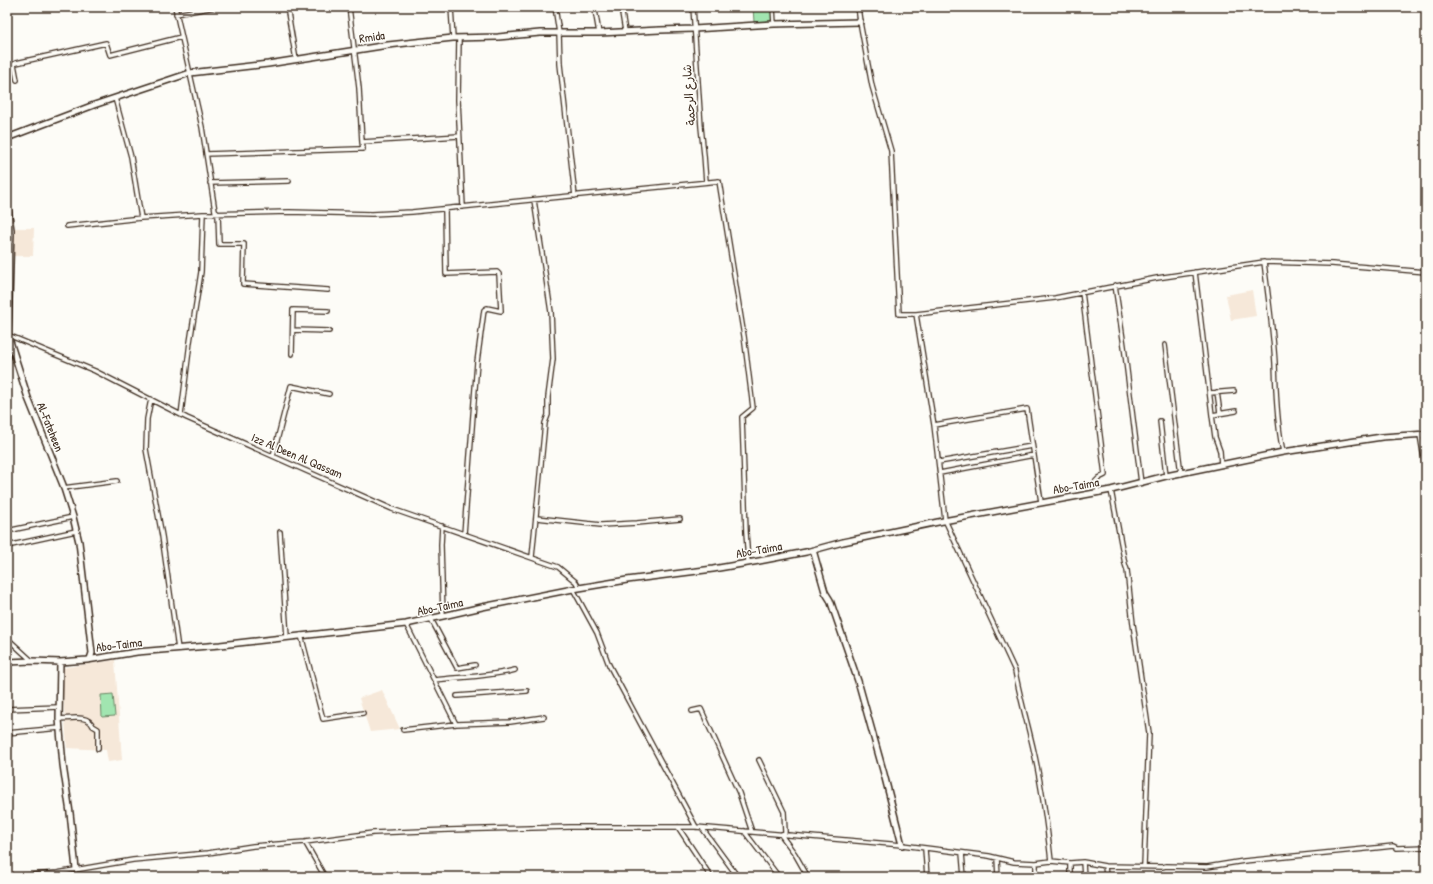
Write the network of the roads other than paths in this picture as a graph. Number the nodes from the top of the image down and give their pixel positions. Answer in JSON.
{"nodes":[{"id":1,"x":175,"y":7,"type":"edge"},
{"id":2,"x":215,"y":7,"type":"edge"},
{"id":3,"x":287,"y":7,"type":"edge"},
{"id":4,"x":349,"y":7,"type":"edge"},
{"id":5,"x":450,"y":7,"type":"edge"},
{"id":6,"x":555,"y":7,"type":"edge"},
{"id":7,"x":621,"y":7,"type":"edge"},
{"id":8,"x":692,"y":7,"type":"edge"},
{"id":9,"x":773,"y":7,"type":"edge"},
{"id":10,"x":859,"y":7,"type":"edge"},
{"id":11,"x":595,"y":10,"type":"dead end"},
{"id":12,"x":176,"y":14,"type":"junction"},
{"id":13,"x":860,"y":22,"type":"junction"},
{"id":14,"x":774,"y":24,"type":"junction"},
{"id":15,"x":694,"y":29,"type":"junction"},
{"id":16,"x":625,"y":31,"type":"junction"},
{"id":17,"x":559,"y":33,"type":"junction"},
{"id":18,"x":599,"y":33,"type":"junction"},
{"id":19,"x":181,"y":38,"type":"junction"},
{"id":20,"x":452,"y":38,"type":"junction"},
{"id":21,"x":459,"y":38,"type":"junction"},
{"id":22,"x":354,"y":50,"type":"junction"},
{"id":23,"x":296,"y":60,"type":"junction"},
{"id":24,"x":190,"y":73,"type":"junction"},
{"id":25,"x":17,"y":80,"type":"dead end"},
{"id":26,"x":115,"y":98,"type":"junction"},
{"id":27,"x":459,"y":136,"type":"junction"},
{"id":28,"x":7,"y":138,"type":"edge"},
{"id":29,"x":362,"y":142,"type":"junction"},
{"id":30,"x":206,"y":154,"type":"junction"},
{"id":31,"x":289,"y":181,"type":"dead end"},
{"id":32,"x":706,"y":182,"type":"junction"},
{"id":33,"x":210,"y":183,"type":"junction"},
{"id":34,"x":575,"y":196,"type":"junction"},
{"id":35,"x":534,"y":200,"type":"junction"},
{"id":36,"x":7,"y":201,"type":"edge"},
{"id":37,"x":463,"y":207,"type":"junction"},
{"id":38,"x":445,"y":209,"type":"junction"},
{"id":39,"x":203,"y":214,"type":"junction"},
{"id":40,"x":218,"y":214,"type":"junction"},
{"id":41,"x":140,"y":218,"type":"junction"},
{"id":42,"x":67,"y":226,"type":"dead end"},
{"id":43,"x":1264,"y":262,"type":"junction"},
{"id":44,"x":1195,"y":272,"type":"junction"},
{"id":45,"x":1426,"y":272,"type":"edge"},
{"id":46,"x":1115,"y":285,"type":"junction"},
{"id":47,"x":328,"y":290,"type":"dead end"},
{"id":48,"x":1082,"y":292,"type":"junction"},
{"id":49,"x":328,"y":311,"type":"dead end"},
{"id":50,"x":916,"y":314,"type":"junction"},
{"id":51,"x":293,"y":330,"type":"junction"},
{"id":52,"x":329,"y":331,"type":"dead end"},
{"id":53,"x":8,"y":335,"type":"edge"},
{"id":54,"x":1165,"y":345,"type":"dead end"},
{"id":55,"x":292,"y":354,"type":"dead end"},
{"id":56,"x":1234,"y":391,"type":"dead end"},
{"id":57,"x":1217,"y":392,"type":"junction"},
{"id":58,"x":1210,"y":393,"type":"junction"},
{"id":59,"x":329,"y":394,"type":"dead end"},
{"id":60,"x":151,"y":399,"type":"junction"},
{"id":61,"x":1236,"y":411,"type":"dead end"},
{"id":62,"x":1220,"y":413,"type":"junction"},
{"id":63,"x":181,"y":414,"type":"junction"},
{"id":64,"x":1212,"y":415,"type":"junction"},
{"id":65,"x":1160,"y":421,"type":"dead end"},
{"id":66,"x":934,"y":425,"type":"junction"},
{"id":67,"x":1423,"y":434,"type":"edge"},
{"id":68,"x":1032,"y":446,"type":"junction"},
{"id":69,"x":1283,"y":452,"type":"junction"},
{"id":70,"x":1034,"y":455,"type":"junction"},
{"id":71,"x":273,"y":456,"type":"junction"},
{"id":72,"x":938,"y":462,"type":"junction"},
{"id":73,"x":1221,"y":465,"type":"junction"},
{"id":74,"x":1426,"y":471,"type":"edge"},
{"id":75,"x":940,"y":473,"type":"junction"},
{"id":76,"x":1180,"y":474,"type":"junction"},
{"id":77,"x":1166,"y":476,"type":"junction"},
{"id":78,"x":117,"y":481,"type":"dead end"},
{"id":79,"x":1141,"y":483,"type":"junction"},
{"id":80,"x":63,"y":488,"type":"junction"},
{"id":81,"x":1111,"y":490,"type":"junction"},
{"id":82,"x":1099,"y":492,"type":"junction"},
{"id":83,"x":1041,"y":502,"type":"junction"},
{"id":84,"x":73,"y":517,"type":"junction"},
{"id":85,"x":536,"y":518,"type":"junction"},
{"id":86,"x":680,"y":519,"type":"dead end"},
{"id":87,"x":945,"y":520,"type":"junction"},
{"id":88,"x":442,"y":526,"type":"junction"},
{"id":89,"x":7,"y":531,"type":"edge"},
{"id":90,"x":76,"y":531,"type":"junction"},
{"id":91,"x":280,"y":532,"type":"dead end"},
{"id":92,"x":464,"y":534,"type":"junction"},
{"id":93,"x":7,"y":546,"type":"edge"},
{"id":94,"x":813,"y":550,"type":"junction"},
{"id":95,"x":532,"y":557,"type":"junction"},
{"id":96,"x":748,"y":562,"type":"junction"},
{"id":97,"x":576,"y":588,"type":"junction"},
{"id":98,"x":444,"y":616,"type":"junction"},
{"id":99,"x":431,"y":619,"type":"junction"},
{"id":100,"x":406,"y":624,"type":"junction"},
{"id":101,"x":302,"y":635,"type":"junction"},
{"id":102,"x":287,"y":637,"type":"junction"},
{"id":103,"x":7,"y":638,"type":"edge"},
{"id":104,"x":178,"y":649,"type":"junction"},
{"id":105,"x":90,"y":659,"type":"junction"},
{"id":106,"x":32,"y":661,"type":"junction"},
{"id":107,"x":7,"y":662,"type":"edge"},
{"id":108,"x":60,"y":662,"type":"junction"},
{"id":109,"x":475,"y":665,"type":"dead end"},
{"id":110,"x":515,"y":670,"type":"dead end"},
{"id":111,"x":434,"y":680,"type":"junction"},
{"id":112,"x":528,"y":691,"type":"dead end"},
{"id":113,"x":457,"y":696,"type":"dead end"},
{"id":114,"x":59,"y":706,"type":"junction"},
{"id":115,"x":7,"y":709,"type":"edge"},
{"id":116,"x":692,"y":711,"type":"dead end"},
{"id":117,"x":363,"y":713,"type":"dead end"},
{"id":118,"x":544,"y":717,"type":"dead end"},
{"id":119,"x":59,"y":719,"type":"junction"},
{"id":120,"x":456,"y":724,"type":"junction"},
{"id":121,"x":60,"y":728,"type":"junction"},
{"id":122,"x":403,"y":730,"type":"dead end"},
{"id":123,"x":7,"y":733,"type":"edge"},
{"id":124,"x":98,"y":749,"type":"dead end"},
{"id":125,"x":759,"y":760,"type":"dead end"},
{"id":126,"x":678,"y":827,"type":"junction"},
{"id":127,"x":696,"y":827,"type":"junction"},
{"id":128,"x":702,"y":828,"type":"junction"},
{"id":129,"x":744,"y":831,"type":"junction"},
{"id":130,"x":752,"y":832,"type":"junction"},
{"id":131,"x":781,"y":835,"type":"junction"},
{"id":132,"x":305,"y":842,"type":"junction"},
{"id":133,"x":902,"y":845,"type":"junction"},
{"id":134,"x":1426,"y":847,"type":"edge"},
{"id":135,"x":925,"y":849,"type":"junction"},
{"id":136,"x":962,"y":853,"type":"junction"},
{"id":137,"x":997,"y":858,"type":"junction"},
{"id":138,"x":1051,"y":861,"type":"junction"},
{"id":139,"x":1083,"y":862,"type":"junction"},
{"id":140,"x":1036,"y":863,"type":"junction"},
{"id":141,"x":1070,"y":863,"type":"junction"},
{"id":142,"x":1105,"y":866,"type":"junction"},
{"id":143,"x":1144,"y":866,"type":"junction"},
{"id":144,"x":76,"y":869,"type":"junction"},
{"id":145,"x":10,"y":877,"type":"edge"},
{"id":146,"x":325,"y":877,"type":"edge"},
{"id":147,"x":712,"y":877,"type":"edge"},
{"id":148,"x":738,"y":877,"type":"edge"},
{"id":149,"x":779,"y":877,"type":"edge"},
{"id":150,"x":808,"y":877,"type":"edge"},
{"id":151,"x":927,"y":877,"type":"edge"},
{"id":152,"x":964,"y":877,"type":"edge"},
{"id":153,"x":998,"y":877,"type":"edge"},
{"id":154,"x":1036,"y":877,"type":"edge"},
{"id":155,"x":1070,"y":877,"type":"edge"},
{"id":156,"x":1084,"y":877,"type":"edge"},
{"id":157,"x":1106,"y":877,"type":"edge"}],
"edges":[{"from":1,"to":12,"type":"street"},
{"from":2,"to":12,"type":"street"},
{"from":3,"to":23,"type":"street"},
{"from":4,"to":22,"type":"street"},
{"from":5,"to":20,"type":"street"},
{"from":6,"to":17,"type":"street"},
{"from":7,"to":16,"type":"street"},
{"from":8,"to":15,"type":"street","name":"شارع الرحمة"},
{"from":9,"to":14,"type":"street"},
{"from":10,"to":13,"type":"street"},
{"from":11,"to":18,"type":"street"},
{"from":12,"to":19,"type":"street"},
{"from":13,"to":14,"type":"street","name":"Rmida"},
{"from":13,"to":50,"type":"street"},
{"from":14,"to":15,"type":"street","name":"Rmida"},
{"from":15,"to":16,"type":"street","name":"Rmida"},
{"from":15,"to":32,"type":"street","name":"شارع الرحمة"},
{"from":16,"to":18,"type":"street","name":"Rmida"},
{"from":17,"to":18,"type":"street","name":"Rmida"},
{"from":17,"to":21,"type":"street","name":"Rmida"},
{"from":17,"to":34,"type":"street"},
{"from":19,"to":24,"type":"street"},
{"from":19,"to":25,"type":"street"},
{"from":20,"to":21,"type":"street","name":"Rmida"},
{"from":20,"to":22,"type":"street","name":"Rmida"},
{"from":21,"to":27,"type":"street"},
{"from":22,"to":23,"type":"street","name":"Rmida"},
{"from":22,"to":29,"type":"street"},
{"from":23,"to":24,"type":"street","name":"Rmida"},
{"from":24,"to":26,"type":"street","name":"Rmida"},
{"from":24,"to":30,"type":"street"},
{"from":26,"to":28,"type":"street","name":"Rmida"},
{"from":26,"to":41,"type":"street"},
{"from":27,"to":29,"type":"street"},
{"from":27,"to":37,"type":"street"},
{"from":29,"to":30,"type":"street"},
{"from":30,"to":33,"type":"street"},
{"from":31,"to":33,"type":"street"},
{"from":32,"to":34,"type":"street"},
{"from":32,"to":96,"type":"street"},
{"from":33,"to":40,"type":"street"},
{"from":34,"to":35,"type":"street"},
{"from":35,"to":37,"type":"street"},
{"from":35,"to":85,"type":"street"},
{"from":36,"to":53,"type":"street","name":"Al-Fateheen"},
{"from":37,"to":38,"type":"street"},
{"from":38,"to":40,"type":"street"},
{"from":38,"to":92,"type":"street"},
{"from":39,"to":40,"type":"street"},
{"from":39,"to":41,"type":"street"},
{"from":39,"to":63,"type":"street"},
{"from":40,"to":47,"type":"street"},
{"from":41,"to":42,"type":"street"},
{"from":43,"to":44,"type":"street"},
{"from":43,"to":45,"type":"street"},
{"from":43,"to":69,"type":"street"},
{"from":44,"to":46,"type":"street"},
{"from":44,"to":58,"type":"street"},
{"from":46,"to":48,"type":"street"},
{"from":46,"to":79,"type":"street"},
{"from":48,"to":50,"type":"street"},
{"from":48,"to":82,"type":"street"},
{"from":49,"to":51,"type":"street"},
{"from":50,"to":66,"type":"street"},
{"from":51,"to":52,"type":"street"},
{"from":51,"to":55,"type":"street"},
{"from":53,"to":60,"type":"street","name":"Izz Al Deen Al Qassam"},
{"from":53,"to":80,"type":"street","name":"Al-Fateheen"},
{"from":54,"to":76,"type":"street"},
{"from":56,"to":57,"type":"street"},
{"from":57,"to":58,"type":"street"},
{"from":57,"to":62,"type":"street"},
{"from":58,"to":64,"type":"street"},
{"from":59,"to":71,"type":"street"},
{"from":60,"to":63,"type":"street","name":"Izz Al Deen Al Qassam"},
{"from":60,"to":104,"type":"street"},
{"from":61,"to":62,"type":"street"},
{"from":62,"to":64,"type":"street"},
{"from":63,"to":71,"type":"street","name":"Izz Al Deen Al Qassam"},
{"from":64,"to":73,"type":"street"},
{"from":65,"to":77,"type":"street"},
{"from":66,"to":68,"type":"street"},
{"from":66,"to":72,"type":"street"},
{"from":67,"to":69,"type":"street","name":"Abo-Taima"},
{"from":67,"to":74,"type":"street"},
{"from":68,"to":70,"type":"street"},
{"from":68,"to":72,"type":"street"},
{"from":69,"to":73,"type":"street","name":"Abo-Taima"},
{"from":70,"to":75,"type":"street"},
{"from":70,"to":83,"type":"street"},
{"from":71,"to":88,"type":"street","name":"Izz Al Deen Al Qassam"},
{"from":72,"to":75,"type":"street"},
{"from":73,"to":76,"type":"street","name":"Abo-Taima"},
{"from":75,"to":87,"type":"street"},
{"from":76,"to":77,"type":"street","name":"Abo-Taima"},
{"from":77,"to":79,"type":"street","name":"Abo-Taima"},
{"from":78,"to":80,"type":"street"},
{"from":79,"to":81,"type":"street","name":"Abo-Taima"},
{"from":80,"to":84,"type":"street","name":"Al-Fateheen"},
{"from":81,"to":82,"type":"street","name":"Abo-Taima"},
{"from":81,"to":143,"type":"street"},
{"from":82,"to":83,"type":"street","name":"Abo-Taima"},
{"from":83,"to":87,"type":"street","name":"Abo-Taima"},
{"from":84,"to":89,"type":"street"},
{"from":84,"to":90,"type":"street","name":"Al-Fateheen"},
{"from":85,"to":86,"type":"street"},
{"from":85,"to":95,"type":"street"},
{"from":87,"to":94,"type":"street","name":"Abo-Taima"},
{"from":87,"to":138,"type":"street"},
{"from":88,"to":92,"type":"street","name":"Izz Al Deen Al Qassam"},
{"from":88,"to":98,"type":"street"},
{"from":90,"to":93,"type":"street"},
{"from":90,"to":105,"type":"street","name":"Al-Fateheen"},
{"from":91,"to":102,"type":"street"},
{"from":92,"to":95,"type":"street","name":"Izz Al Deen Al Qassam"},
{"from":94,"to":96,"type":"street","name":"Abo-Taima"},
{"from":94,"to":133,"type":"street"},
{"from":95,"to":97,"type":"street","name":"Izz Al Deen Al Qassam"},
{"from":96,"to":97,"type":"street","name":"Abo-Taima"},
{"from":97,"to":98,"type":"street","name":"Abo-Taima"},
{"from":97,"to":127,"type":"street","name":"Izz Al Deen Al Qassam"},
{"from":98,"to":99,"type":"street","name":"Abo-Taima"},
{"from":99,"to":100,"type":"street","name":"Abo-Taima"},
{"from":99,"to":109,"type":"street"},
{"from":100,"to":101,"type":"street","name":"Abo-Taima"},
{"from":100,"to":111,"type":"street"},
{"from":101,"to":102,"type":"street","name":"Abo-Taima"},
{"from":101,"to":117,"type":"street"},
{"from":102,"to":104,"type":"street","name":"Abo-Taima"},
{"from":103,"to":106,"type":"street"},
{"from":104,"to":105,"type":"street","name":"Abo-Taima"},
{"from":105,"to":108,"type":"street","name":"Abo-Taima"},
{"from":106,"to":107,"type":"street","name":"Abo-Taima"},
{"from":106,"to":108,"type":"street","name":"Abo-Taima"},
{"from":108,"to":114,"type":"street"},
{"from":110,"to":111,"type":"street"},
{"from":111,"to":120,"type":"street"},
{"from":112,"to":113,"type":"street"},
{"from":114,"to":115,"type":"street"},
{"from":114,"to":119,"type":"street"},
{"from":116,"to":130,"type":"street"},
{"from":118,"to":120,"type":"street"},
{"from":119,"to":121,"type":"street"},
{"from":119,"to":124,"type":"street"},
{"from":120,"to":122,"type":"street"},
{"from":121,"to":123,"type":"street"},
{"from":121,"to":144,"type":"street"},
{"from":125,"to":131,"type":"street"},
{"from":126,"to":127,"type":"street"},
{"from":126,"to":132,"type":"street"},
{"from":126,"to":147,"type":"street"},
{"from":127,"to":128,"type":"street"},
{"from":128,"to":129,"type":"street"},
{"from":128,"to":148,"type":"street"},
{"from":129,"to":130,"type":"street"},
{"from":129,"to":149,"type":"street"},
{"from":130,"to":131,"type":"street"},
{"from":131,"to":133,"type":"street"},
{"from":131,"to":150,"type":"street"},
{"from":132,"to":144,"type":"street"},
{"from":132,"to":146,"type":"street"},
{"from":133,"to":135,"type":"street"},
{"from":134,"to":143,"type":"street"},
{"from":135,"to":136,"type":"street"},
{"from":135,"to":151,"type":"street"},
{"from":136,"to":137,"type":"street"},
{"from":136,"to":152,"type":"street"},
{"from":137,"to":140,"type":"street"},
{"from":137,"to":153,"type":"street"},
{"from":138,"to":140,"type":"street"},
{"from":138,"to":141,"type":"street"},
{"from":139,"to":141,"type":"street"},
{"from":139,"to":142,"type":"street"},
{"from":139,"to":156,"type":"street"},
{"from":140,"to":154,"type":"street"},
{"from":141,"to":155,"type":"street"},
{"from":142,"to":143,"type":"street"},
{"from":142,"to":157,"type":"street"},
{"from":144,"to":145,"type":"street"}]}
